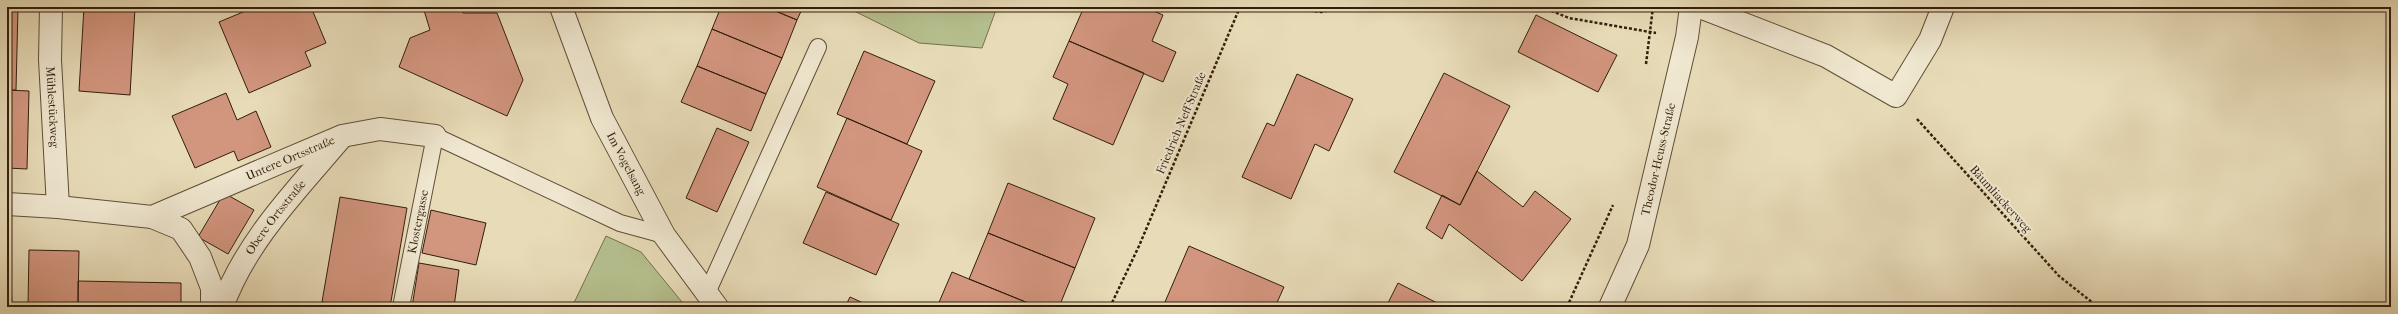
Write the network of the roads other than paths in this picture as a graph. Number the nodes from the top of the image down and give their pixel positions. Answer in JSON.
{"nodes":[{"id":1,"x":51,"y":7,"type":"edge"},
{"id":2,"x":561,"y":7,"type":"edge"},
{"id":3,"x":1691,"y":7,"type":"edge"},
{"id":4,"x":1700,"y":7,"type":"edge"},
{"id":5,"x":1943,"y":7,"type":"edge"},
{"id":6,"x":818,"y":47,"type":"dead end"},
{"id":7,"x":342,"y":136,"type":"junction"},
{"id":8,"x":435,"y":136,"type":"junction"},
{"id":9,"x":7,"y":204,"type":"edge"},
{"id":10,"x":58,"y":207,"type":"junction"},
{"id":11,"x":152,"y":217,"type":"junction"},
{"id":12,"x":664,"y":235,"type":"junction"},
{"id":13,"x":712,"y":300,"type":"edge"},
{"id":14,"x":1613,"y":306,"type":"edge"},
{"id":15,"x":212,"y":307,"type":"edge"},
{"id":16,"x":222,"y":307,"type":"edge"},
{"id":17,"x":401,"y":307,"type":"edge"}],
"edges":[{"from":1,"to":10,"type":"street","name":"Mühlestückweg"},
{"from":2,"to":12,"type":"street","name":"Im Vogelsang"},
{"from":3,"to":14,"type":"street","name":"Theodor-Heuss-Straße"},
{"from":4,"to":5,"type":"street"},
{"from":6,"to":13,"type":"lane"},
{"from":7,"to":8,"type":"street","name":"Untere Ortsstraße"},
{"from":7,"to":11,"type":"street","name":"Untere Ortsstraße"},
{"from":7,"to":16,"type":"street","name":"Obere Ortsstraße"},
{"from":8,"to":12,"type":"lane"},
{"from":8,"to":17,"type":"lane","name":"Klostergasse"},
{"from":9,"to":10,"type":"street","name":"Untere Ortsstraße"},
{"from":10,"to":11,"type":"street","name":"Untere Ortsstraße"},
{"from":11,"to":15,"type":"street","name":"Untere Ortsstraße"},
{"from":12,"to":13,"type":"street","name":"Im Vogelsang"}]}
